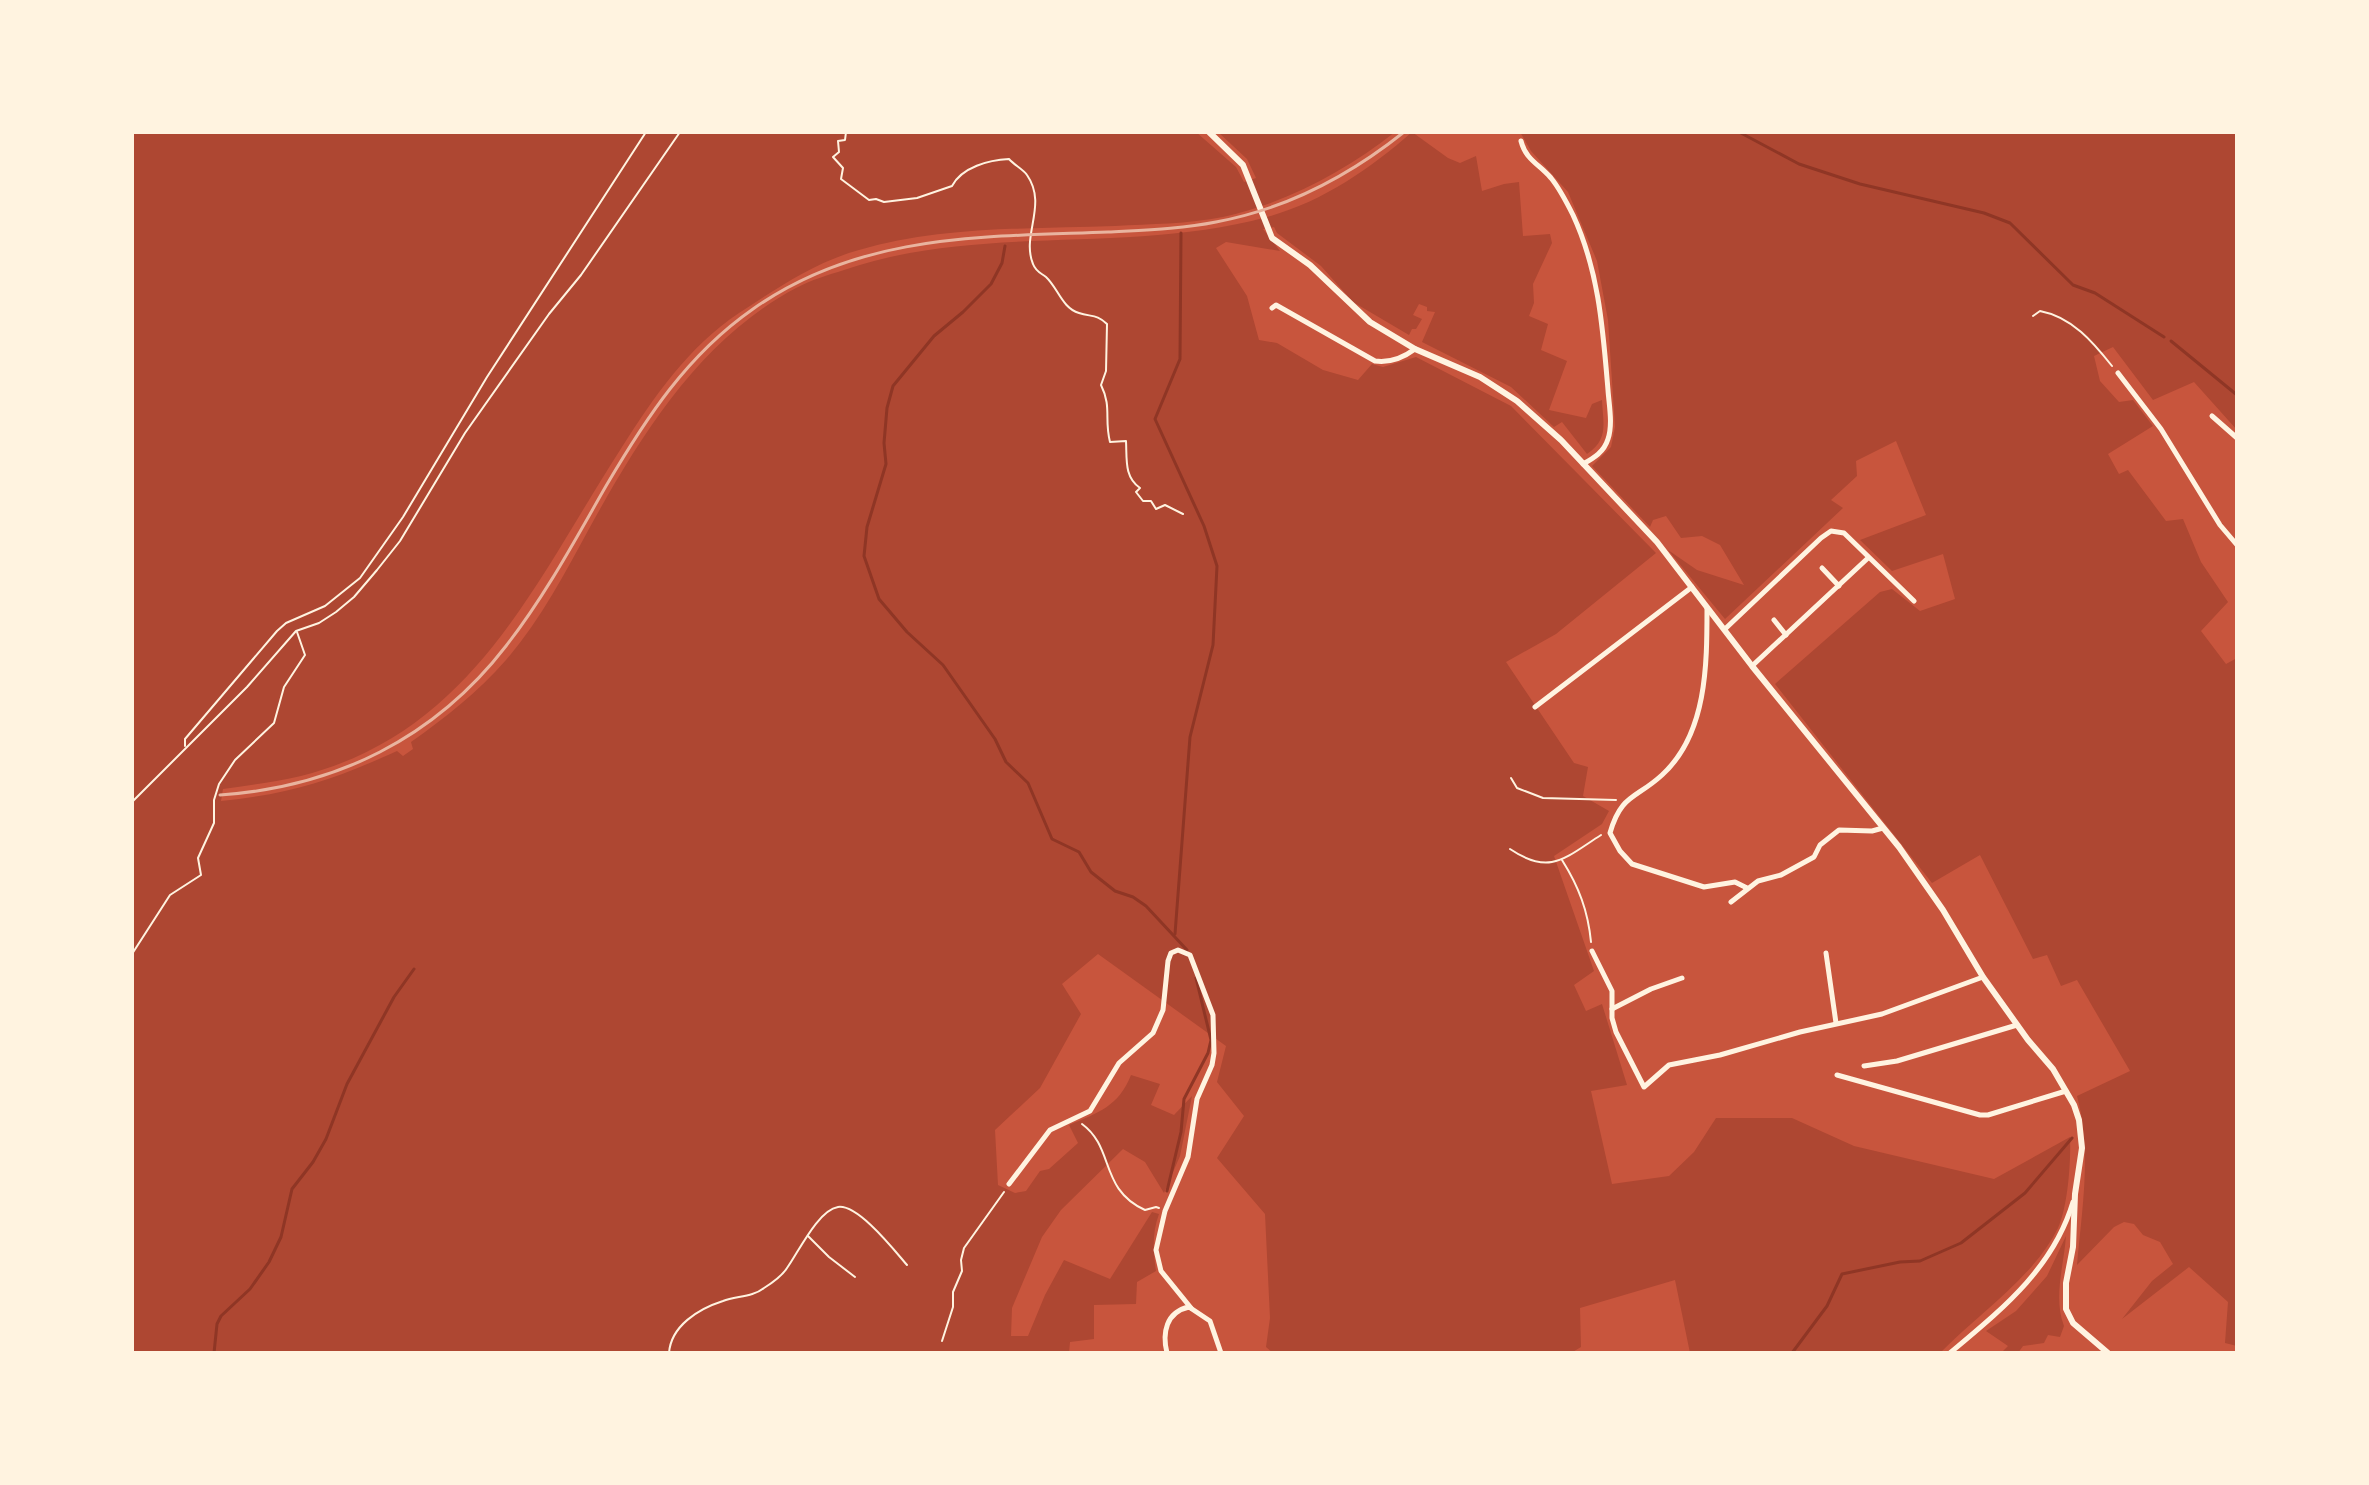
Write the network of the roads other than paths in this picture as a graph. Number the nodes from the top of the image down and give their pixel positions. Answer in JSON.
{"nodes":[{"id":1,"x":1209,"y":132,"type":"edge"},
{"id":2,"x":1521,"y":141,"type":"dead end"},
{"id":3,"x":1272,"y":308,"type":"dead end"},
{"id":4,"x":1415,"y":349,"type":"junction"},
{"id":5,"x":2118,"y":373,"type":"road end"},
{"id":6,"x":2212,"y":416,"type":"dead end"},
{"id":7,"x":2237,"y":438,"type":"edge"},
{"id":8,"x":1583,"y":464,"type":"junction"},
{"id":9,"x":2237,"y":545,"type":"edge"},
{"id":10,"x":1868,"y":558,"type":"junction"},
{"id":11,"x":1822,"y":568,"type":"dead end"},
{"id":12,"x":1839,"y":586,"type":"junction"},
{"id":13,"x":1692,"y":587,"type":"junction"},
{"id":14,"x":1914,"y":601,"type":"dead end"},
{"id":15,"x":1707,"y":607,"type":"junction"},
{"id":16,"x":1774,"y":620,"type":"dead end"},
{"id":17,"x":1725,"y":629,"type":"junction"},
{"id":18,"x":1786,"y":635,"type":"junction"},
{"id":19,"x":1752,"y":666,"type":"junction"},
{"id":20,"x":1535,"y":707,"type":"dead end"},
{"id":21,"x":1883,"y":828,"type":"junction"},
{"id":22,"x":1747,"y":888,"type":"junction"},
{"id":23,"x":1731,"y":902,"type":"dead end"},
{"id":24,"x":1592,"y":951,"type":"road end"},
{"id":25,"x":1826,"y":953,"type":"dead end"},
{"id":26,"x":1983,"y":977,"type":"junction"},
{"id":27,"x":1682,"y":978,"type":"dead end"},
{"id":28,"x":1612,"y":1009,"type":"junction"},
{"id":29,"x":1836,"y":1023,"type":"junction"},
{"id":30,"x":2017,"y":1025,"type":"junction"},
{"id":31,"x":1864,"y":1066,"type":"dead end"},
{"id":32,"x":1837,"y":1075,"type":"dead end"},
{"id":33,"x":2067,"y":1091,"type":"junction"},
{"id":34,"x":1009,"y":1184,"type":"road end"},
{"id":35,"x":2075,"y":1194,"type":"junction"},
{"id":36,"x":1191,"y":1308,"type":"junction"},
{"id":37,"x":2104,"y":1351,"type":"edge"},
{"id":38,"x":1167,"y":1353,"type":"edge"},
{"id":39,"x":1221,"y":1353,"type":"edge"},
{"id":40,"x":1950,"y":1353,"type":"edge"}],
"edges":[{"from":1,"to":4,"type":"street"},
{"from":2,"to":8,"type":"street"},
{"from":3,"to":4,"type":"street"},
{"from":4,"to":8,"type":"street"},
{"from":5,"to":9,"type":"street"},
{"from":6,"to":7,"type":"street"},
{"from":8,"to":13,"type":"street"},
{"from":10,"to":12,"type":"street"},
{"from":10,"to":14,"type":"street"},
{"from":10,"to":17,"type":"street"},
{"from":11,"to":12,"type":"street"},
{"from":12,"to":18,"type":"street"},
{"from":13,"to":15,"type":"street"},
{"from":13,"to":20,"type":"street"},
{"from":15,"to":17,"type":"street"},
{"from":15,"to":22,"type":"street"},
{"from":16,"to":18,"type":"street"},
{"from":17,"to":19,"type":"street"},
{"from":18,"to":19,"type":"street"},
{"from":19,"to":21,"type":"street"},
{"from":21,"to":22,"type":"street"},
{"from":21,"to":26,"type":"street"},
{"from":22,"to":23,"type":"street"},
{"from":24,"to":28,"type":"street"},
{"from":25,"to":29,"type":"street"},
{"from":26,"to":29,"type":"street"},
{"from":26,"to":30,"type":"street"},
{"from":27,"to":28,"type":"street"},
{"from":28,"to":29,"type":"street"},
{"from":30,"to":31,"type":"street"},
{"from":30,"to":33,"type":"street"},
{"from":32,"to":33,"type":"street"},
{"from":33,"to":35,"type":"street"},
{"from":34,"to":36,"type":"street"},
{"from":35,"to":37,"type":"street"},
{"from":35,"to":40,"type":"street"},
{"from":36,"to":38,"type":"street"},
{"from":36,"to":39,"type":"street"}]}
